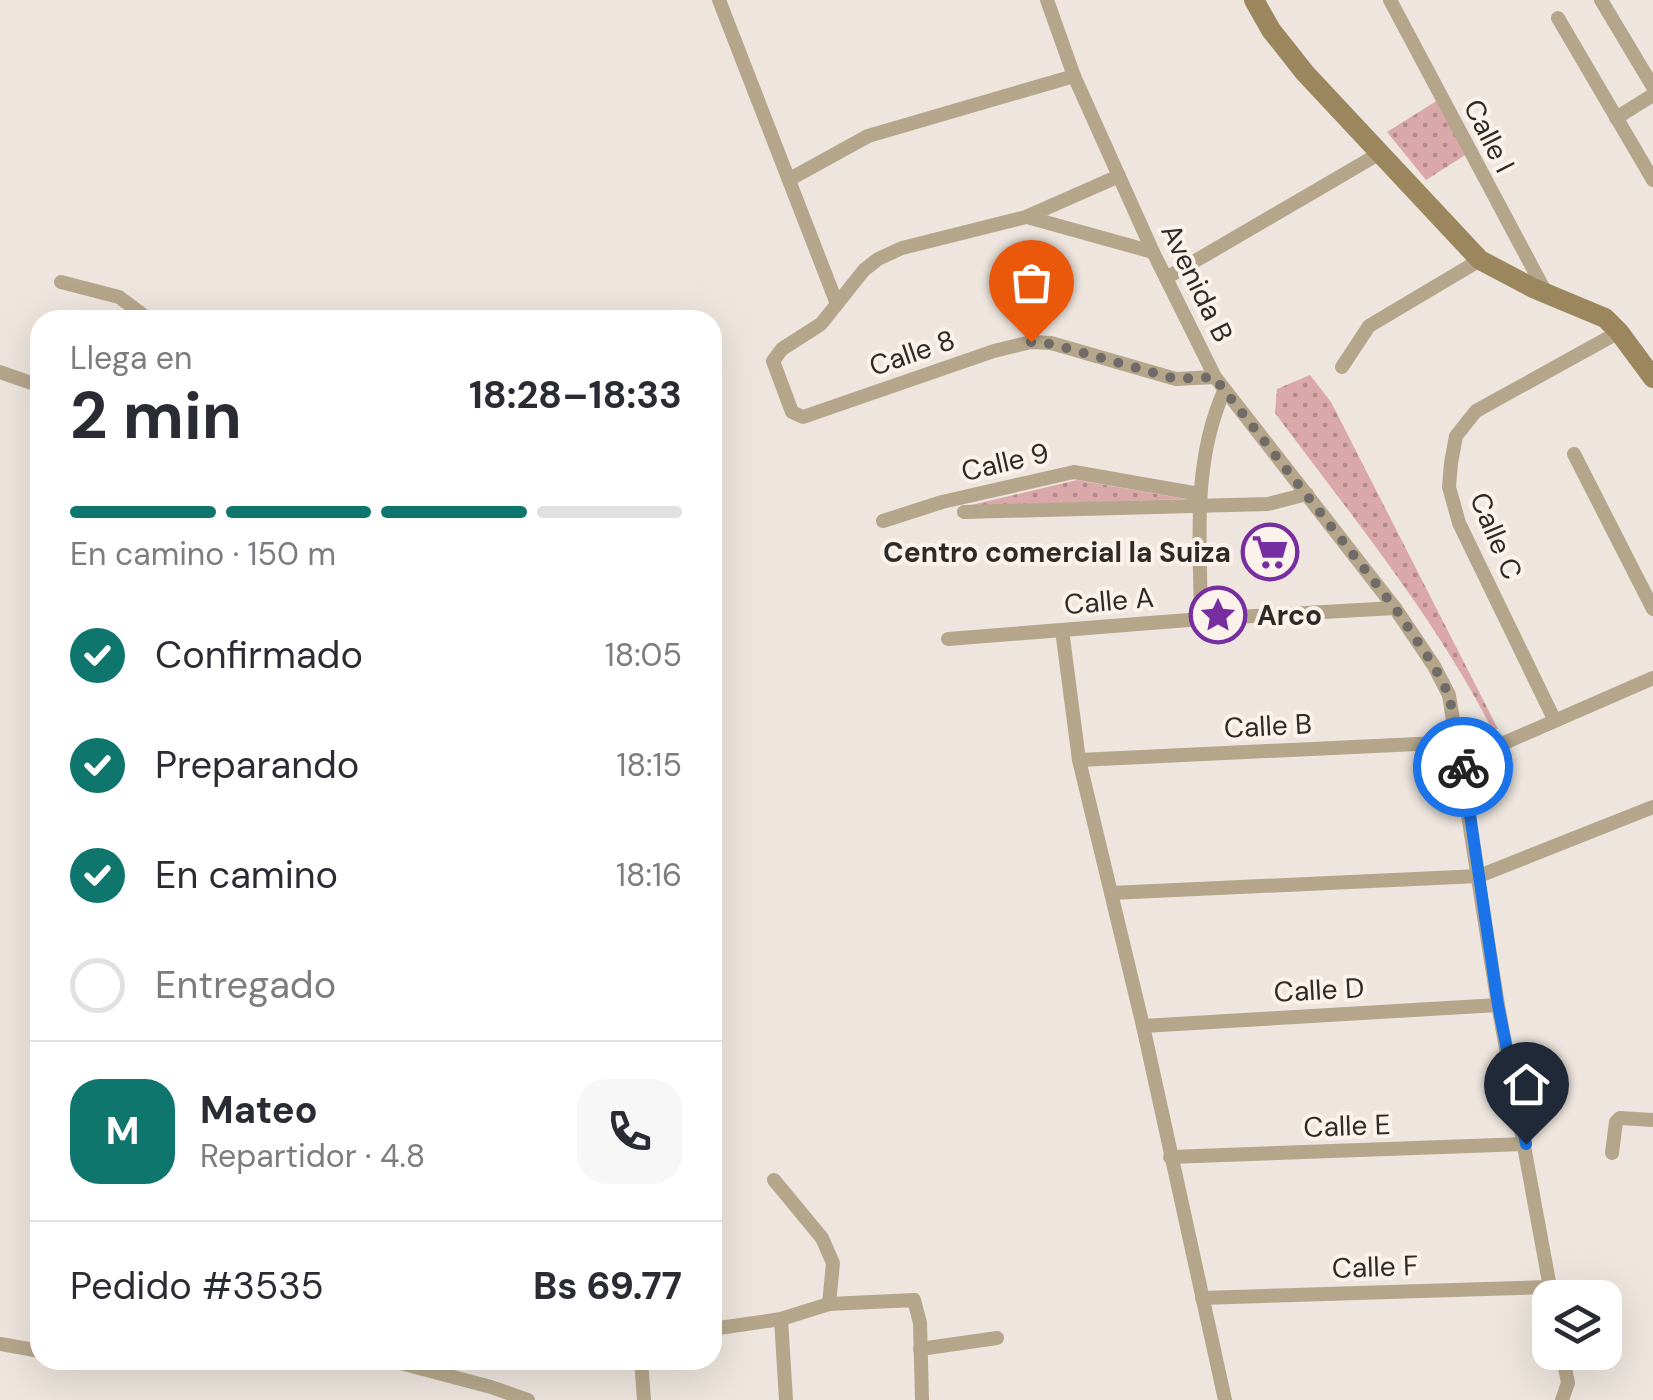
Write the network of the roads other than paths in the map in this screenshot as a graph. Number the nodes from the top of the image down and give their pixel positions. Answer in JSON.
{"nodes":[{"id":1,"x":719,"y":0,"type":"edge"},
{"id":2,"x":1047,"y":0,"type":"edge"},
{"id":3,"x":1254,"y":0,"type":"edge"},
{"id":4,"x":1390,"y":0,"type":"edge"},
{"id":5,"x":1600,"y":0,"type":"edge"},
{"id":6,"x":1558,"y":18,"type":"dead end"},
{"id":7,"x":1074,"y":76,"type":"junction"},
{"id":8,"x":1653,"y":87,"type":"edge"},
{"id":9,"x":1653,"y":95,"type":"edge"},
{"id":10,"x":1616,"y":118,"type":"junction"},
{"id":11,"x":1382,"y":152,"type":"junction"},
{"id":12,"x":1119,"y":176,"type":"junction"},
{"id":13,"x":790,"y":179,"type":"junction"},
{"id":14,"x":1653,"y":180,"type":"edge"},
{"id":15,"x":1026,"y":217,"type":"junction"},
{"id":16,"x":1153,"y":252,"type":"junction"},
{"id":17,"x":1480,"y":260,"type":"junction"},
{"id":18,"x":1166,"y":278,"type":"junction"},
{"id":19,"x":61,"y":282,"type":"dead end"},
{"id":20,"x":1546,"y":293,"type":"junction"},
{"id":21,"x":837,"y":304,"type":"junction"},
{"id":22,"x":136,"y":310,"type":"edge"},
{"id":23,"x":1619,"y":332,"type":"junction"},
{"id":24,"x":1342,"y":367,"type":"dead end"},
{"id":25,"x":0,"y":372,"type":"edge"},
{"id":26,"x":1214,"y":377,"type":"junction"},
{"id":27,"x":1653,"y":378,"type":"edge"},
{"id":28,"x":30,"y":382,"type":"edge"},
{"id":29,"x":1224,"y":391,"type":"junction"},
{"id":30,"x":1574,"y":454,"type":"dead end"},
{"id":31,"x":1307,"y":494,"type":"junction"},
{"id":32,"x":1199,"y":500,"type":"junction"},
{"id":33,"x":964,"y":512,"type":"dead end"},
{"id":34,"x":883,"y":521,"type":"dead end"},
{"id":35,"x":1395,"y":608,"type":"junction"},
{"id":36,"x":1653,"y":608,"type":"edge"},
{"id":37,"x":1201,"y":619,"type":"junction"},
{"id":38,"x":1062,"y":630,"type":"junction"},
{"id":39,"x":948,"y":639,"type":"dead end"},
{"id":40,"x":1653,"y":678,"type":"edge"},
{"id":41,"x":1554,"y":719,"type":"junction"},
{"id":42,"x":1458,"y":742,"type":"junction"},
{"id":43,"x":1079,"y":760,"type":"junction"},
{"id":44,"x":1653,"y":807,"type":"edge"},
{"id":45,"x":1479,"y":876,"type":"junction"},
{"id":46,"x":1111,"y":892,"type":"junction"},
{"id":47,"x":1498,"y":1005,"type":"junction"},
{"id":48,"x":1143,"y":1026,"type":"junction"},
{"id":49,"x":1653,"y":1120,"type":"edge"},
{"id":50,"x":1526,"y":1144,"type":"junction"},
{"id":51,"x":1612,"y":1153,"type":"dead end"},
{"id":52,"x":1170,"y":1157,"type":"junction"},
{"id":53,"x":774,"y":1180,"type":"dead end"},
{"id":54,"x":1549,"y":1280,"type":"edge"},
{"id":55,"x":1532,"y":1292,"type":"edge"},
{"id":56,"x":1202,"y":1298,"type":"junction"},
{"id":57,"x":829,"y":1304,"type":"junction"},
{"id":58,"x":782,"y":1319,"type":"junction"},
{"id":59,"x":722,"y":1328,"type":"edge"},
{"id":60,"x":998,"y":1338,"type":"dead end"},
{"id":61,"x":0,"y":1344,"type":"edge"},
{"id":62,"x":30,"y":1349,"type":"edge"},
{"id":63,"x":920,"y":1349,"type":"junction"},
{"id":64,"x":424,"y":1370,"type":"edge"},
{"id":65,"x":642,"y":1370,"type":"edge"},
{"id":66,"x":1565,"y":1370,"type":"edge"},
{"id":67,"x":528,"y":1400,"type":"edge"},
{"id":68,"x":644,"y":1400,"type":"edge"},
{"id":69,"x":786,"y":1400,"type":"edge"},
{"id":70,"x":922,"y":1400,"type":"edge"},
{"id":71,"x":1224,"y":1400,"type":"edge"},
{"id":72,"x":1562,"y":1400,"type":"edge"}],
"edges":[{"from":1,"to":13,"type":"street"},
{"from":2,"to":7,"type":"street","name":"Avenida B"},
{"from":3,"to":11,"type":"street"},
{"from":4,"to":20,"type":"street","name":"Calle I"},
{"from":5,"to":8,"type":"street"},
{"from":6,"to":10,"type":"street"},
{"from":7,"to":12,"type":"street","name":"Avenida B"},
{"from":7,"to":13,"type":"street"},
{"from":9,"to":10,"type":"street"},
{"from":10,"to":14,"type":"street"},
{"from":11,"to":17,"type":"street"},
{"from":11,"to":18,"type":"street"},
{"from":12,"to":15,"type":"street"},
{"from":12,"to":16,"type":"street","name":"Avenida B"},
{"from":13,"to":21,"type":"street"},
{"from":15,"to":16,"type":"street"},
{"from":15,"to":21,"type":"street"},
{"from":16,"to":18,"type":"street","name":"Avenida B"},
{"from":17,"to":20,"type":"street"},
{"from":17,"to":24,"type":"street"},
{"from":18,"to":26,"type":"street","name":"Avenida B"},
{"from":19,"to":22,"type":"street"},
{"from":20,"to":23,"type":"street"},
{"from":21,"to":26,"type":"street","name":"Calle 8"},
{"from":23,"to":27,"type":"street"},
{"from":23,"to":41,"type":"street","name":"Calle C"},
{"from":25,"to":28,"type":"street"},
{"from":26,"to":29,"type":"street","name":"Avenida B"},
{"from":29,"to":31,"type":"street","name":"Avenida B"},
{"from":29,"to":32,"type":"street"},
{"from":30,"to":36,"type":"street"},
{"from":31,"to":32,"type":"street"},
{"from":31,"to":35,"type":"street","name":"Avenida B"},
{"from":32,"to":33,"type":"street"},
{"from":32,"to":34,"type":"street","name":"Calle 9"},
{"from":32,"to":37,"type":"street"},
{"from":35,"to":37,"type":"street","name":"Calle A"},
{"from":35,"to":42,"type":"street","name":"Avenida B"},
{"from":37,"to":38,"type":"street","name":"Calle A"},
{"from":38,"to":39,"type":"street","name":"Calle A"},
{"from":38,"to":43,"type":"street"},
{"from":40,"to":41,"type":"street","name":"Calle B"},
{"from":41,"to":42,"type":"street","name":"Calle B"},
{"from":42,"to":43,"type":"street","name":"Calle B"},
{"from":42,"to":45,"type":"street","name":"Avenida B"},
{"from":43,"to":46,"type":"street"},
{"from":44,"to":45,"type":"street"},
{"from":45,"to":46,"type":"street"},
{"from":45,"to":47,"type":"street","name":"Avenida B"},
{"from":46,"to":48,"type":"street"},
{"from":47,"to":48,"type":"street","name":"Calle D"},
{"from":47,"to":50,"type":"street","name":"Avenida B"},
{"from":48,"to":52,"type":"street"},
{"from":49,"to":51,"type":"street"},
{"from":50,"to":52,"type":"street","name":"Calle E"},
{"from":50,"to":54,"type":"street","name":"Avenida B"},
{"from":52,"to":56,"type":"street"},
{"from":53,"to":57,"type":"street"},
{"from":55,"to":56,"type":"street","name":"Calle F"},
{"from":56,"to":71,"type":"street"},
{"from":57,"to":58,"type":"street"},
{"from":57,"to":63,"type":"street"},
{"from":58,"to":59,"type":"street"},
{"from":58,"to":69,"type":"street"},
{"from":60,"to":63,"type":"street"},
{"from":61,"to":62,"type":"street"},
{"from":63,"to":70,"type":"street"},
{"from":64,"to":67,"type":"street"},
{"from":65,"to":68,"type":"street"},
{"from":66,"to":72,"type":"street"}]}
